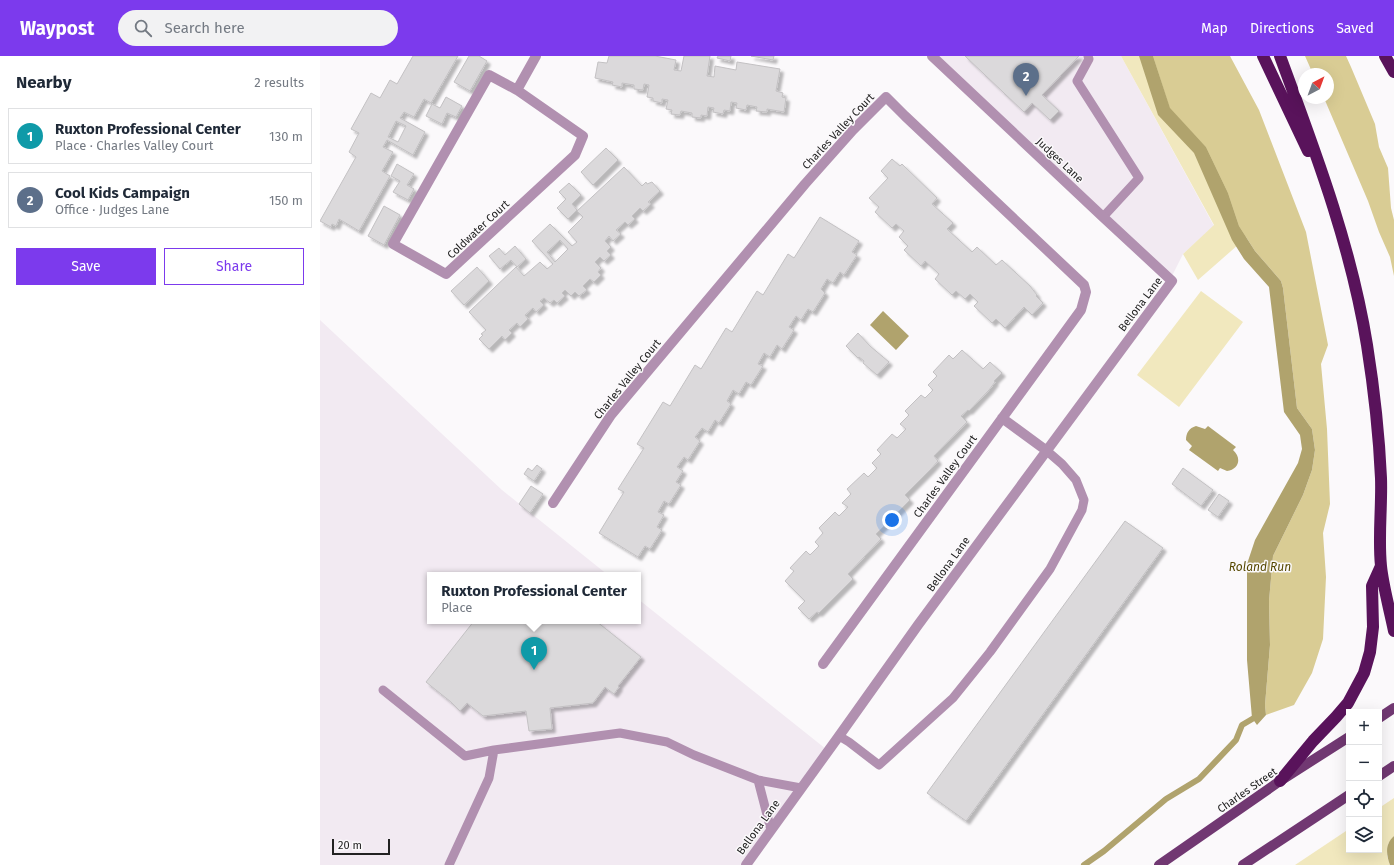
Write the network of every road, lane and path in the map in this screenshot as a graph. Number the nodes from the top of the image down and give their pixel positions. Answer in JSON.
{"nodes":[{"id":1,"x":536,"y":56,"type":"edge"},
{"id":2,"x":932,"y":56,"type":"edge"},
{"id":3,"x":1088,"y":56,"type":"edge"},
{"id":4,"x":1263,"y":56,"type":"edge"},
{"id":5,"x":1280,"y":56,"type":"edge"},
{"id":6,"x":1385,"y":56,"type":"edge"},
{"id":7,"x":1394,"y":72,"type":"edge"},
{"id":8,"x":517,"y":90,"type":"junction"},
{"id":9,"x":1330,"y":194,"type":"junction"},
{"id":10,"x":1103,"y":217,"type":"junction"},
{"id":11,"x":1172,"y":280,"type":"joint"},
{"id":12,"x":1002,"y":418,"type":"junction"},
{"id":13,"x":1047,"y":451,"type":"junction"},
{"id":14,"x":553,"y":503,"type":"dead end"},
{"id":15,"x":1381,"y":566,"type":"junction"},
{"id":16,"x":1394,"y":631,"type":"edge"},
{"id":17,"x":822,"y":664,"type":"dead end"},
{"id":18,"x":383,"y":690,"type":"dead end"},
{"id":19,"x":1394,"y":708,"type":"edge"},
{"id":20,"x":1382,"y":716,"type":"edge"},
{"id":21,"x":840,"y":736,"type":"junction"},
{"id":22,"x":1346,"y":739,"type":"edge"},
{"id":23,"x":494,"y":750,"type":"junction"},
{"id":24,"x":1394,"y":766,"type":"edge"},
{"id":25,"x":1382,"y":774,"type":"edge"},
{"id":26,"x":758,"y":780,"type":"junction"},
{"id":27,"x":1280,"y":782,"type":"junction"},
{"id":28,"x":801,"y":788,"type":"junction"},
{"id":29,"x":1346,"y":797,"type":"edge"},
{"id":30,"x":771,"y":830,"type":"junction"},
{"id":31,"x":449,"y":865,"type":"edge"},
{"id":32,"x":746,"y":865,"type":"edge"},
{"id":33,"x":1160,"y":865,"type":"edge"},
{"id":34,"x":1244,"y":865,"type":"edge"}],
"edges":[{"from":1,"to":8,"type":"street"},
{"from":2,"to":10,"type":"street","name":"Judges Lane"},
{"from":3,"to":10,"type":"lane"},
{"from":4,"to":9,"type":"highway"},
{"from":5,"to":9,"type":"highway"},
{"from":6,"to":7,"type":"highway"},
{"from":8,"to":8,"type":"street","name":"Coldwater Court"},
{"from":9,"to":15,"type":"highway"},
{"from":10,"to":11,"type":"street","name":"Judges Lane"},
{"from":11,"to":13,"type":"street","name":"Bellona Lane"},
{"from":12,"to":13,"type":"street"},
{"from":12,"to":14,"type":"street","name":"Charles Valley Court"},
{"from":12,"to":17,"type":"street","name":"Charles Valley Court"},
{"from":13,"to":21,"type":"street","name":"Bellona Lane"},
{"from":13,"to":21,"type":"lane"},
{"from":15,"to":16,"type":"highway"},
{"from":15,"to":27,"type":"highway"},
{"from":18,"to":23,"type":"lane"},
{"from":19,"to":20,"type":"main road"},
{"from":21,"to":28,"type":"street","name":"Bellona Lane"},
{"from":22,"to":27,"type":"main road","name":"Charles Street"},
{"from":23,"to":26,"type":"lane"},
{"from":23,"to":31,"type":"lane"},
{"from":24,"to":25,"type":"main road"},
{"from":26,"to":28,"type":"lane"},
{"from":26,"to":30,"type":"lane"},
{"from":27,"to":33,"type":"main road","name":"Charles Street"},
{"from":28,"to":30,"type":"street","name":"Bellona Lane"},
{"from":29,"to":34,"type":"main road"},
{"from":30,"to":32,"type":"street","name":"Bellona Lane"}]}
